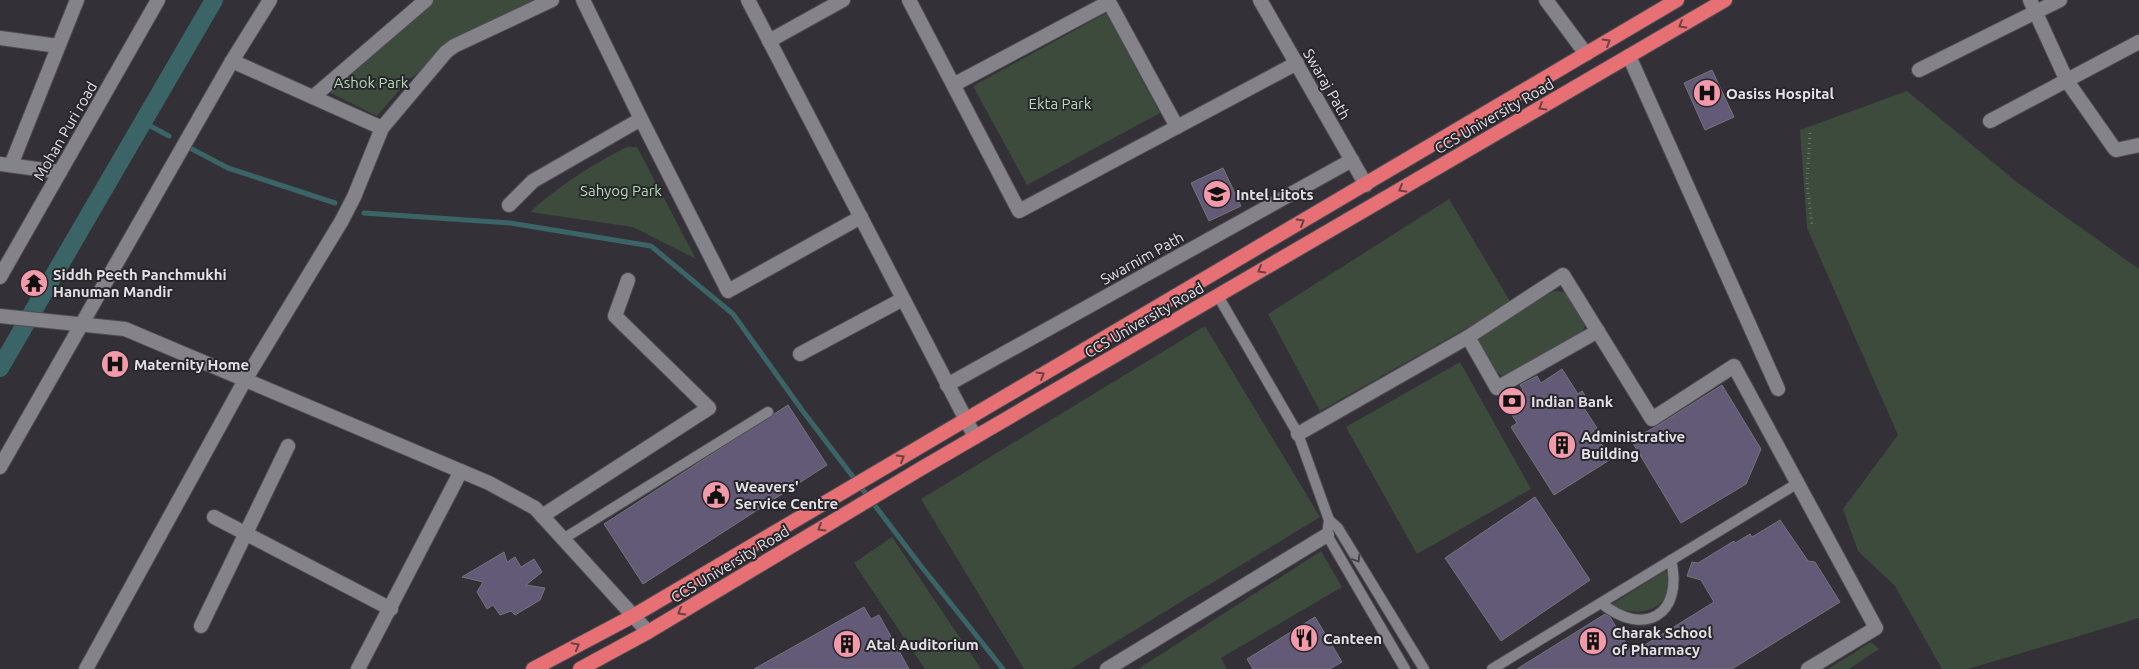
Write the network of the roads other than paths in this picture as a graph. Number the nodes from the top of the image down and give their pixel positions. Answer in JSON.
{"nodes":[{"id":1,"x":77,"y":0,"type":"edge"},
{"id":2,"x":158,"y":0,"type":"edge"},
{"id":3,"x":270,"y":0,"type":"edge"},
{"id":4,"x":426,"y":0,"type":"edge"},
{"id":5,"x":552,"y":0,"type":"edge"},
{"id":6,"x":583,"y":0,"type":"edge"},
{"id":7,"x":748,"y":0,"type":"edge"},
{"id":8,"x":843,"y":0,"type":"edge"},
{"id":9,"x":909,"y":0,"type":"edge"},
{"id":10,"x":1260,"y":0,"type":"edge"},
{"id":11,"x":1546,"y":0,"type":"edge"},
{"id":12,"x":1677,"y":0,"type":"edge"},
{"id":13,"x":1724,"y":0,"type":"edge"},
{"id":14,"x":2060,"y":0,"type":"edge"},
{"id":15,"x":2032,"y":6,"type":"edge"},
{"id":16,"x":0,"y":38,"type":"edge"},
{"id":17,"x":769,"y":41,"type":"junction"},
{"id":18,"x":2139,"y":42,"type":"edge"},
{"id":19,"x":58,"y":46,"type":"junction"},
{"id":20,"x":1586,"y":54,"type":"junction"},
{"id":21,"x":1628,"y":56,"type":"junction"},
{"id":22,"x":232,"y":61,"type":"junction"},
{"id":23,"x":1297,"y":64,"type":"junction"},
{"id":24,"x":1919,"y":70,"type":"dead end"},
{"id":25,"x":2067,"y":81,"type":"junction"},
{"id":26,"x":955,"y":84,"type":"junction"},
{"id":27,"x":313,"y":97,"type":"junction"},
{"id":28,"x":640,"y":119,"type":"junction"},
{"id":29,"x":1990,"y":121,"type":"dead end"},
{"id":30,"x":1177,"y":127,"type":"junction"},
{"id":31,"x":382,"y":128,"type":"junction"},
{"id":32,"x":2139,"y":145,"type":"edge"},
{"id":33,"x":1352,"y":160,"type":"junction"},
{"id":34,"x":5,"y":165,"type":"edge"},
{"id":35,"x":60,"y":172,"type":"junction"},
{"id":36,"x":1366,"y":184,"type":"junction"},
{"id":37,"x":509,"y":205,"type":"dead end"},
{"id":38,"x":861,"y":217,"type":"junction"},
{"id":39,"x":0,"y":277,"type":"edge"},
{"id":40,"x":628,"y":280,"type":"dead end"},
{"id":41,"x":1218,"y":296,"type":"junction"},
{"id":42,"x":903,"y":299,"type":"junction"},
{"id":43,"x":0,"y":316,"type":"edge"},
{"id":44,"x":81,"y":325,"type":"junction"},
{"id":45,"x":1598,"y":330,"type":"junction"},
{"id":46,"x":1468,"y":337,"type":"junction"},
{"id":47,"x":800,"y":354,"type":"dead end"},
{"id":48,"x":245,"y":380,"type":"junction"},
{"id":49,"x":947,"y":385,"type":"junction"},
{"id":50,"x":1778,"y":389,"type":"dead end"},
{"id":51,"x":768,"y":412,"type":"dead end"},
{"id":52,"x":966,"y":420,"type":"junction"},
{"id":53,"x":1298,"y":434,"type":"junction"},
{"id":54,"x":975,"y":436,"type":"junction"},
{"id":55,"x":288,"y":446,"type":"dead end"},
{"id":56,"x":0,"y":467,"type":"edge"},
{"id":57,"x":461,"y":471,"type":"junction"},
{"id":58,"x":1798,"y":483,"type":"junction"},
{"id":59,"x":542,"y":516,"type":"junction"},
{"id":60,"x":214,"y":517,"type":"dead end"},
{"id":61,"x":1328,"y":520,"type":"junction"},
{"id":62,"x":246,"y":533,"type":"junction"},
{"id":63,"x":1327,"y":535,"type":"junction"},
{"id":64,"x":563,"y":539,"type":"junction"},
{"id":65,"x":1671,"y":560,"type":"junction"},
{"id":66,"x":1601,"y":603,"type":"junction"},
{"id":67,"x":391,"y":609,"type":"junction"},
{"id":68,"x":633,"y":616,"type":"junction"},
{"id":69,"x":201,"y":626,"type":"dead end"},
{"id":70,"x":648,"y":632,"type":"junction"},
{"id":71,"x":91,"y":667,"type":"edge"},
{"id":72,"x":358,"y":669,"type":"edge"},
{"id":73,"x":533,"y":669,"type":"edge"},
{"id":74,"x":580,"y":669,"type":"edge"},
{"id":75,"x":1107,"y":669,"type":"edge"},
{"id":76,"x":1405,"y":669,"type":"edge"},
{"id":77,"x":1424,"y":669,"type":"edge"},
{"id":78,"x":1492,"y":669,"type":"edge"},
{"id":79,"x":1808,"y":669,"type":"edge"}],
"edges":[{"from":1,"to":19,"type":"street"},
{"from":2,"to":35,"type":"street","name":"Mohan Puri road"},
{"from":3,"to":22,"type":"street"},
{"from":4,"to":27,"type":"street"},
{"from":5,"to":31,"type":"street"},
{"from":6,"to":28,"type":"street"},
{"from":7,"to":17,"type":"street"},
{"from":8,"to":17,"type":"street"},
{"from":9,"to":26,"type":"street"},
{"from":10,"to":23,"type":"street","name":"Swaraj Path"},
{"from":11,"to":20,"type":"street"},
{"from":20,"to":12,"type":"highway","name":"CCS University Road","one_way":true},
{"from":13,"to":21,"type":"highway","name":"CCS University Road","one_way":true},
{"from":14,"to":15,"type":"street"},
{"from":15,"to":24,"type":"street"},
{"from":15,"to":25,"type":"street"},
{"from":16,"to":19,"type":"street"},
{"from":17,"to":38,"type":"street"},
{"from":18,"to":25,"type":"street"},
{"from":19,"to":34,"type":"street"},
{"from":20,"to":36,"type":"highway","name":"CCS University Road"},
{"from":21,"to":41,"type":"highway","name":"CCS University Road","one_way":true},
{"from":21,"to":50,"type":"street"},
{"from":22,"to":27,"type":"street"},
{"from":22,"to":44,"type":"street"},
{"from":23,"to":30,"type":"street"},
{"from":23,"to":33,"type":"street","name":"Swaraj Path"},
{"from":25,"to":29,"type":"street"},
{"from":25,"to":32,"type":"street"},
{"from":26,"to":30,"type":"street"},
{"from":26,"to":30,"type":"street"},
{"from":27,"to":31,"type":"street"},
{"from":28,"to":37,"type":"street"},
{"from":28,"to":38,"type":"street"},
{"from":31,"to":48,"type":"street"},
{"from":33,"to":36,"type":"street","name":"Swaraj Path"},
{"from":33,"to":49,"type":"street","name":"Swarnim Path"},
{"from":34,"to":35,"type":"street"},
{"from":35,"to":39,"type":"street","name":"Mohan Puri road"},
{"from":52,"to":36,"type":"highway","name":"CCS University Road","one_way":true},
{"from":38,"to":42,"type":"street"},
{"from":40,"to":59,"type":"street"},
{"from":41,"to":53,"type":"lane"},
{"from":41,"to":54,"type":"highway","name":"CCS University Road"},
{"from":42,"to":47,"type":"street"},
{"from":42,"to":49,"type":"street"},
{"from":43,"to":44,"type":"street"},
{"from":44,"to":48,"type":"street"},
{"from":44,"to":56,"type":"street"},
{"from":45,"to":46,"type":"street"},
{"from":45,"to":46,"type":"street"},
{"from":45,"to":58,"type":"street"},
{"from":46,"to":53,"type":"street"},
{"from":48,"to":57,"type":"street"},
{"from":48,"to":71,"type":"street"},
{"from":49,"to":52,"type":"street"},
{"from":51,"to":64,"type":"lane"},
{"from":52,"to":54,"type":"street"},
{"from":68,"to":52,"type":"highway","name":"CCS University Road","one_way":true},
{"from":53,"to":61,"type":"lane"},
{"from":54,"to":70,"type":"highway","name":"CCS University Road","one_way":true},
{"from":55,"to":62,"type":"street"},
{"from":57,"to":59,"type":"street"},
{"from":57,"to":67,"type":"street"},
{"from":58,"to":65,"type":"lane"},
{"from":58,"to":79,"type":"street"},
{"from":59,"to":64,"type":"street"},
{"from":60,"to":62,"type":"street"},
{"from":61,"to":63,"type":"lane"},
{"from":61,"to":77,"type":"lane","one_way":true},
{"from":62,"to":67,"type":"street"},
{"from":62,"to":69,"type":"street"},
{"from":63,"to":75,"type":"street"},
{"from":63,"to":76,"type":"lane"},
{"from":64,"to":68,"type":"street"},
{"from":65,"to":66,"type":"lane"},
{"from":65,"to":66,"type":"lane"},
{"from":66,"to":78,"type":"lane"},
{"from":67,"to":72,"type":"street"},
{"from":68,"to":70,"type":"street"},
{"from":73,"to":68,"type":"highway","name":"CCS University Road","one_way":true},
{"from":70,"to":74,"type":"highway","name":"CCS University Road"}]}
